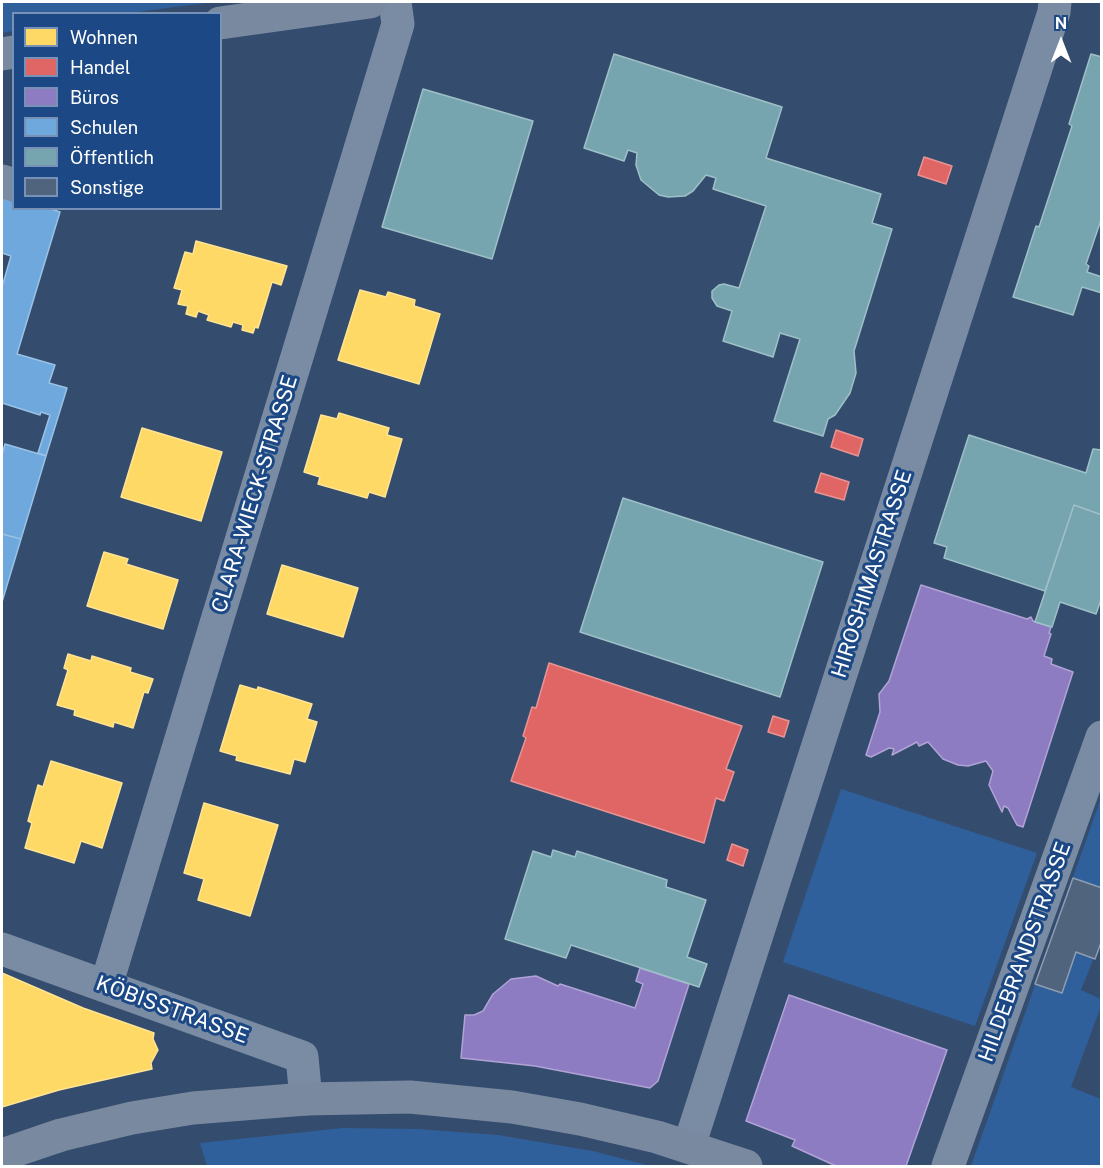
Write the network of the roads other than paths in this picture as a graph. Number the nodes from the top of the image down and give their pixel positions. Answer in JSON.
{"nodes":[{"id":1,"x":370,"y":2,"type":"edge"},
{"id":2,"x":395,"y":2,"type":"edge"},
{"id":3,"x":1055,"y":2,"type":"edge"},
{"id":4,"x":222,"y":23,"type":"edge"},
{"id":5,"x":1101,"y":737,"type":"edge"},
{"id":6,"x":2,"y":949,"type":"edge"},
{"id":7,"x":106,"y":986,"type":"junction"},
{"id":8,"x":306,"y":1099,"type":"junction"},
{"id":9,"x":688,"y":1146,"type":"junction"},
{"id":10,"x":2,"y":1155,"type":"edge"},
{"id":11,"x":746,"y":1167,"type":"edge"},
{"id":12,"x":948,"y":1167,"type":"edge"}],
"edges":[{"from":1,"to":4,"type":"main road"},
{"from":2,"to":7,"type":"street","name":"CLARA-WIECK-STRASSE"},
{"from":3,"to":9,"type":"street","name":"HIROSHIMASTRASSE"},
{"from":5,"to":12,"type":"street","name":"HILDEBRANDSTRASSE"},
{"from":6,"to":7,"type":"street","name":"KÖBISSTRASSE"},
{"from":7,"to":8,"type":"street","name":"KÖBISSTRASSE"},
{"from":8,"to":9,"type":"main road"},
{"from":8,"to":10,"type":"main road"},
{"from":9,"to":11,"type":"main road"}]}
